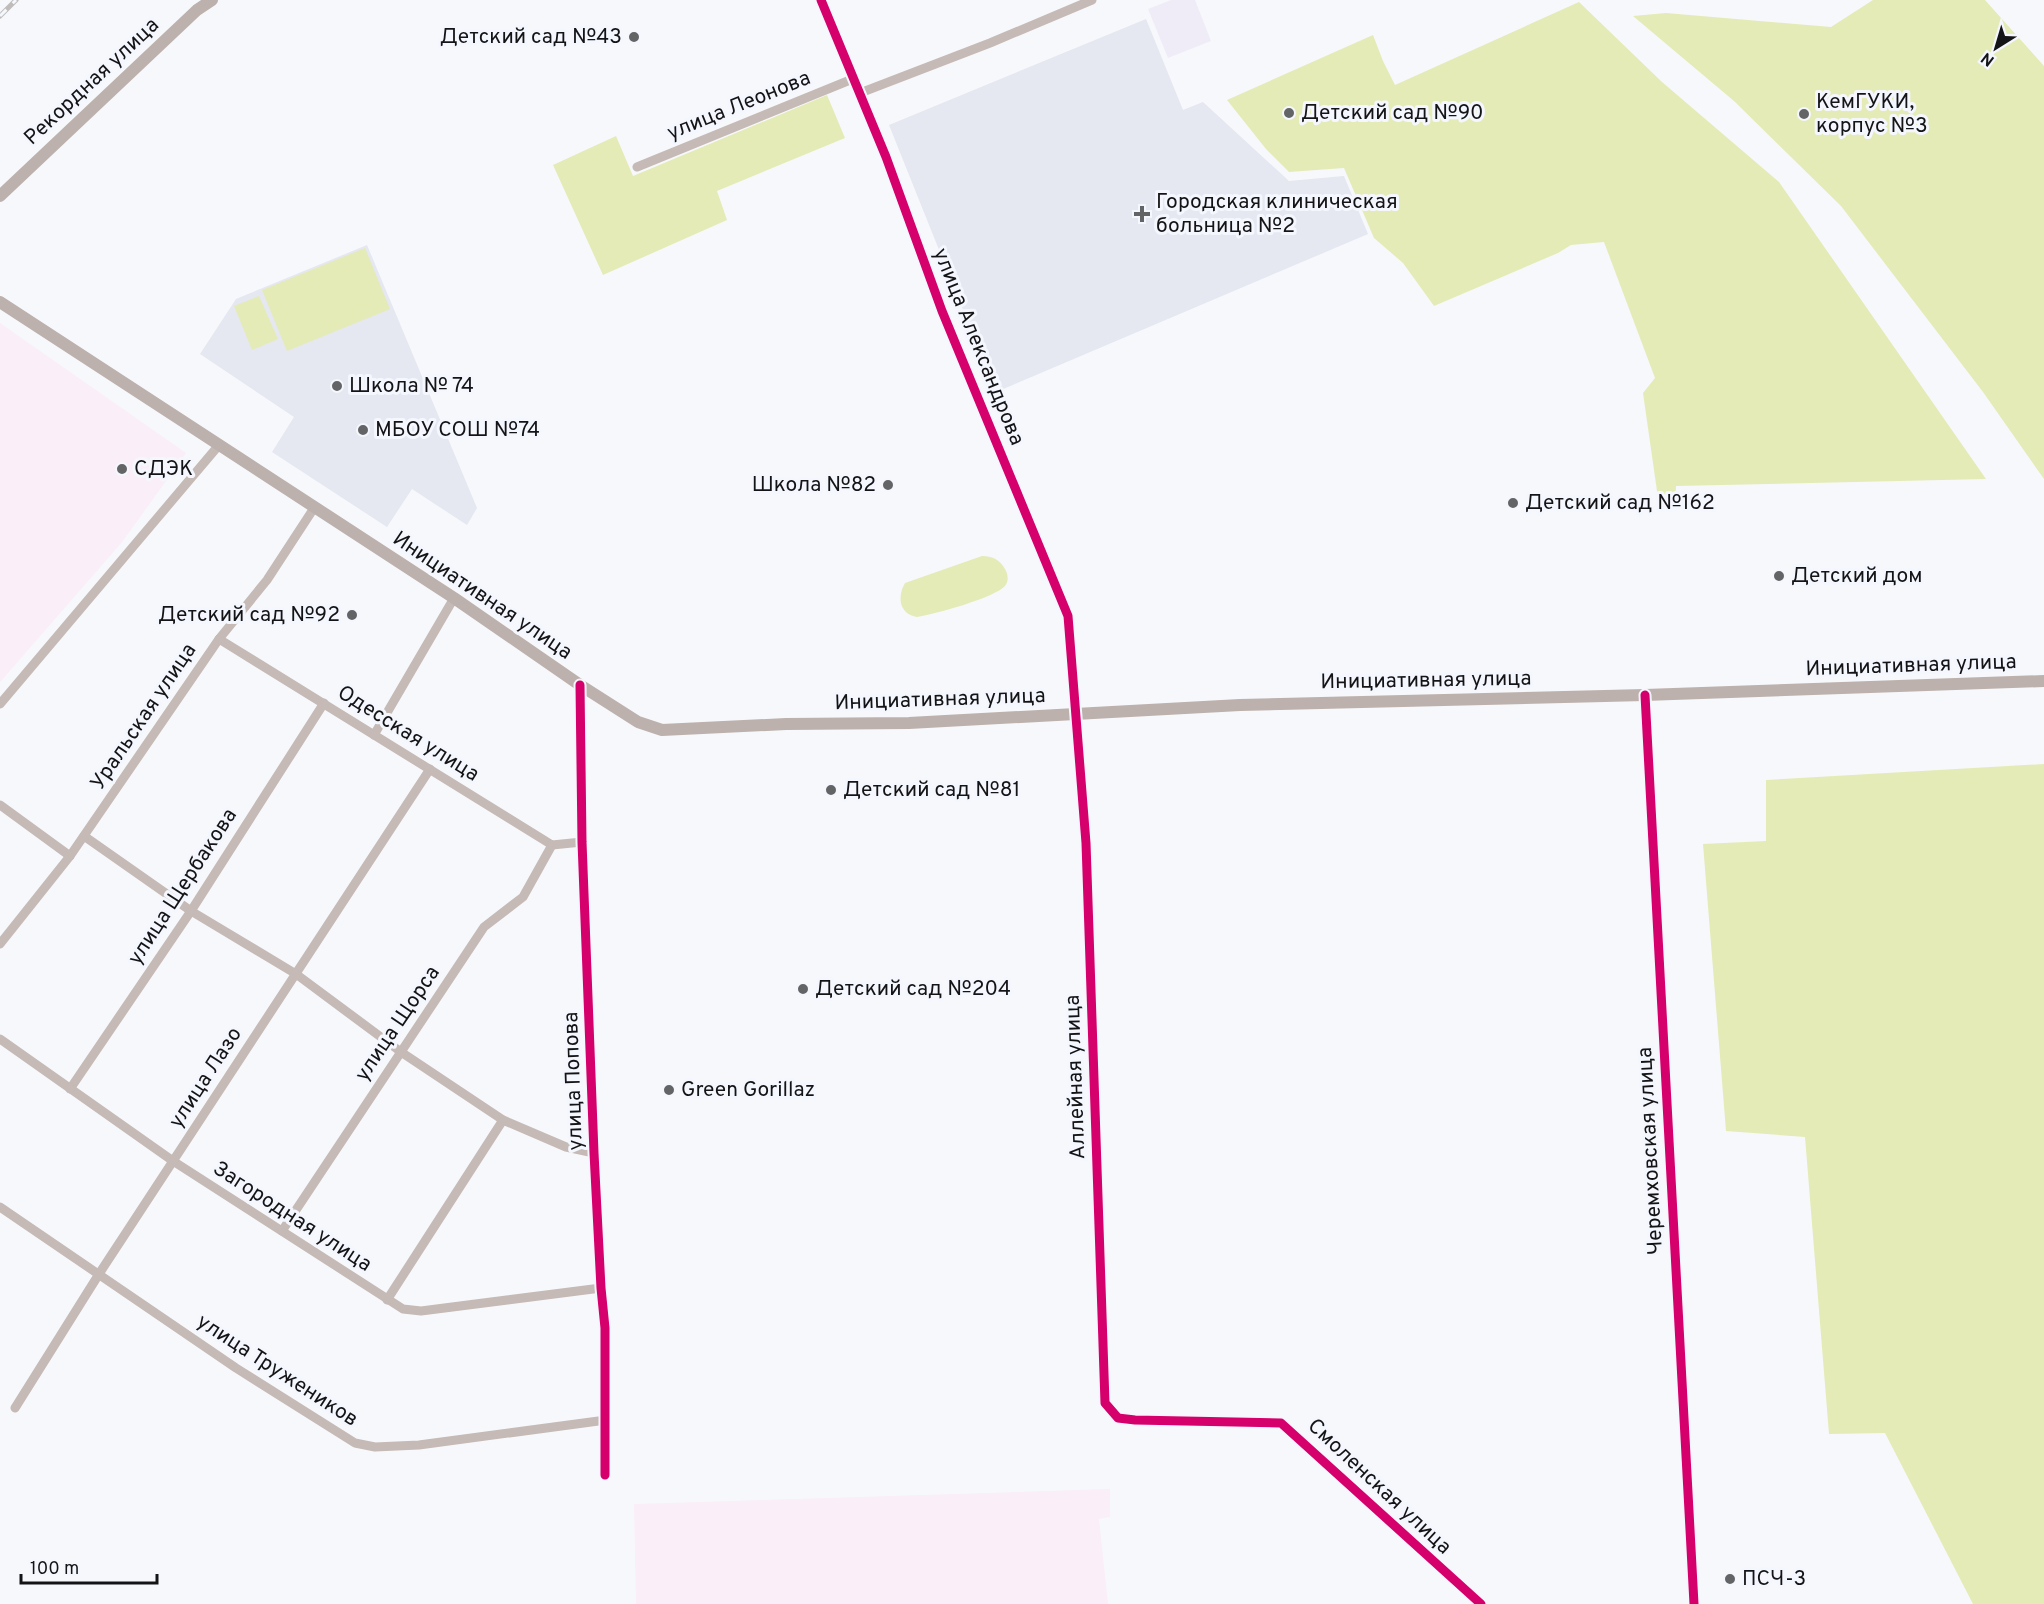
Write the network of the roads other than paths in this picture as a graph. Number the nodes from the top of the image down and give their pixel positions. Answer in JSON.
{"nodes":[{"id":1,"x":212,"y":0,"type":"edge"},
{"id":2,"x":821,"y":0,"type":"edge"},
{"id":3,"x":1092,"y":0,"type":"edge"},
{"id":4,"x":855,"y":78,"type":"junction"},
{"id":5,"x":860,"y":93,"type":"junction"},
{"id":6,"x":637,"y":167,"type":"dead end"},
{"id":7,"x":0,"y":196,"type":"edge"},
{"id":8,"x":0,"y":302,"type":"edge"},
{"id":9,"x":219,"y":446,"type":"junction"},
{"id":10,"x":314,"y":508,"type":"junction"},
{"id":11,"x":454,"y":598,"type":"junction"},
{"id":12,"x":219,"y":639,"type":"junction"},
{"id":13,"x":2044,"y":681,"type":"edge"},
{"id":14,"x":580,"y":685,"type":"junction"},
{"id":15,"x":1645,"y":695,"type":"junction"},
{"id":16,"x":324,"y":703,"type":"junction"},
{"id":17,"x":0,"y":704,"type":"edge"},
{"id":18,"x":1077,"y":714,"type":"junction"},
{"id":19,"x":374,"y":735,"type":"junction"},
{"id":20,"x":430,"y":769,"type":"junction"},
{"id":21,"x":0,"y":805,"type":"edge"},
{"id":22,"x":84,"y":836,"type":"junction"},
{"id":23,"x":582,"y":842,"type":"junction"},
{"id":24,"x":552,"y":845,"type":"junction"},
{"id":25,"x":70,"y":856,"type":"junction"},
{"id":26,"x":191,"y":911,"type":"junction"},
{"id":27,"x":0,"y":944,"type":"edge"},
{"id":28,"x":296,"y":974,"type":"junction"},
{"id":29,"x":0,"y":1038,"type":"edge"},
{"id":30,"x":401,"y":1052,"type":"junction"},
{"id":31,"x":70,"y":1089,"type":"junction"},
{"id":32,"x":503,"y":1120,"type":"junction"},
{"id":33,"x":594,"y":1153,"type":"junction"},
{"id":34,"x":173,"y":1161,"type":"junction"},
{"id":35,"x":0,"y":1207,"type":"edge"},
{"id":36,"x":282,"y":1231,"type":"junction"},
{"id":37,"x":99,"y":1274,"type":"junction"},
{"id":38,"x":601,"y":1288,"type":"junction"},
{"id":39,"x":387,"y":1300,"type":"junction"},
{"id":40,"x":15,"y":1408,"type":"dead end"},
{"id":41,"x":606,"y":1420,"type":"junction"},
{"id":42,"x":1135,"y":1420,"type":"joint"},
{"id":43,"x":605,"y":1475,"type":"dead end"},
{"id":44,"x":1481,"y":1604,"type":"edge"},
{"id":45,"x":1694,"y":1604,"type":"edge"}],
"edges":[{"from":1,"to":7,"type":"main road","name":"Рекордная улица"},
{"from":2,"to":4,"type":"street","name":"улица Александрова"},
{"from":3,"to":5,"type":"street"},
{"from":4,"to":5,"type":"street","name":"улица Александрова"},
{"from":4,"to":6,"type":"street","name":"улица Леонова"},
{"from":5,"to":18,"type":"street","name":"улица Александрова"},
{"from":8,"to":9,"type":"main road","name":"Инициативная улица"},
{"from":9,"to":10,"type":"main road","name":"Инициативная улица"},
{"from":9,"to":17,"type":"street"},
{"from":10,"to":11,"type":"main road","name":"Инициативная улица"},
{"from":10,"to":12,"type":"street","name":"Уральская улица"},
{"from":11,"to":14,"type":"main road","name":"Инициативная улица"},
{"from":11,"to":19,"type":"street"},
{"from":12,"to":16,"type":"street","name":"Одесская улица"},
{"from":12,"to":22,"type":"street","name":"Уральская улица"},
{"from":13,"to":15,"type":"main road","name":"Инициативная улица"},
{"from":14,"to":18,"type":"main road","name":"Инициативная улица"},
{"from":14,"to":23,"type":"street","name":"улица Попова"},
{"from":15,"to":18,"type":"main road","name":"Инициативная улица"},
{"from":15,"to":45,"type":"street","name":"Черемховская улица"},
{"from":16,"to":19,"type":"street","name":"Одесская улица"},
{"from":16,"to":26,"type":"street","name":"улица Щербакова"},
{"from":18,"to":42,"type":"street","name":"Аллейная улица"},
{"from":19,"to":20,"type":"street","name":"Одесская улица"},
{"from":20,"to":24,"type":"street","name":"Одесская улица"},
{"from":20,"to":28,"type":"street","name":"улица Лазо"},
{"from":21,"to":25,"type":"street"},
{"from":22,"to":25,"type":"street","name":"Уральская улица"},
{"from":22,"to":26,"type":"street"},
{"from":23,"to":24,"type":"street"},
{"from":23,"to":33,"type":"street","name":"улица Попова"},
{"from":24,"to":30,"type":"street","name":"улица Щорса"},
{"from":25,"to":27,"type":"street","name":"Уральская улица"},
{"from":26,"to":28,"type":"street"},
{"from":26,"to":31,"type":"street","name":"улица Щербакова"},
{"from":28,"to":30,"type":"street"},
{"from":28,"to":34,"type":"street","name":"улица Лазо"},
{"from":29,"to":31,"type":"street","name":"Загородная улица"},
{"from":30,"to":32,"type":"street"},
{"from":30,"to":36,"type":"street","name":"улица Щорса"},
{"from":31,"to":34,"type":"street","name":"Загородная улица"},
{"from":32,"to":33,"type":"street"},
{"from":32,"to":39,"type":"street"},
{"from":33,"to":38,"type":"street","name":"улица Попова"},
{"from":34,"to":36,"type":"street","name":"Загородная улица"},
{"from":34,"to":37,"type":"street","name":"улица Лазо"},
{"from":35,"to":37,"type":"street","name":"улица Тружеников"},
{"from":36,"to":39,"type":"street","name":"Загородная улица"},
{"from":37,"to":40,"type":"street","name":"улица Лазо"},
{"from":37,"to":41,"type":"street","name":"улица Тружеников"},
{"from":38,"to":39,"type":"street","name":"Загородная улица"},
{"from":38,"to":41,"type":"street","name":"улица Попова"},
{"from":41,"to":43,"type":"street","name":"улица Попова"},
{"from":42,"to":44,"type":"street","name":"Смоленская улица"}]}
